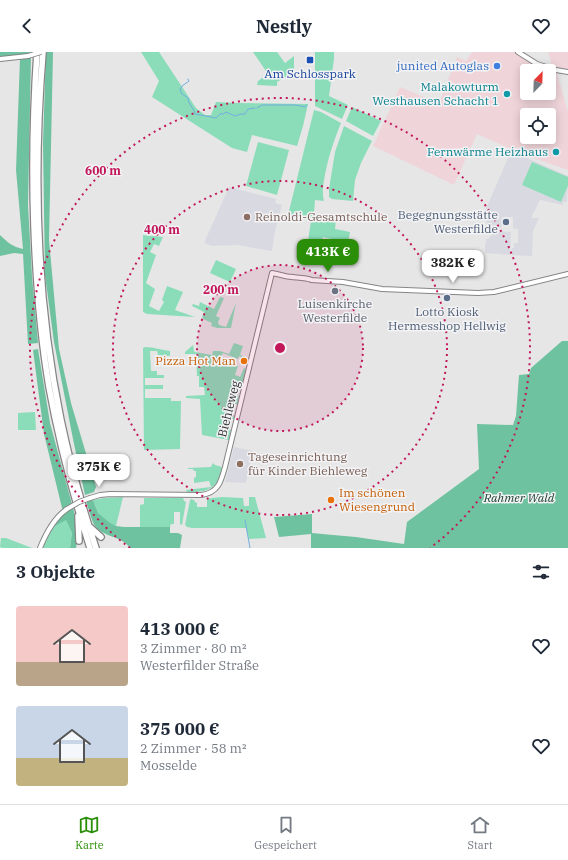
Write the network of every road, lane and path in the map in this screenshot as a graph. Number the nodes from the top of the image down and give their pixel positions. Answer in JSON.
{"nodes":[{"id":1,"x":37,"y":52,"type":"edge"},
{"id":2,"x":42,"y":52,"type":"edge"},
{"id":3,"x":518,"y":52,"type":"edge"},
{"id":4,"x":0,"y":59,"type":"edge"},
{"id":5,"x":568,"y":72,"type":"edge"},
{"id":6,"x":568,"y":274,"type":"edge"},
{"id":7,"x":78,"y":510,"type":"junction"},
{"id":8,"x":87,"y":522,"type":"junction"},
{"id":9,"x":101,"y":538,"type":"dead end"},
{"id":10,"x":79,"y":541,"type":"dead end"},
{"id":11,"x":40,"y":548,"type":"edge"},
{"id":12,"x":90,"y":548,"type":"edge"},
{"id":13,"x":96,"y":548,"type":"edge"}],
"edges":[{"from":1,"to":7,"type":"highway"},
{"from":2,"to":4,"type":"street","bridge":true},
{"from":2,"to":8,"type":"highway"},
{"from":3,"to":5,"type":"street"},
{"from":6,"to":11,"type":"street","name":"Biehleweg","bridge":true},
{"from":7,"to":10,"type":"highway"},
{"from":7,"to":12,"type":"highway"},
{"from":8,"to":9,"type":"highway"},
{"from":8,"to":13,"type":"highway"}]}
